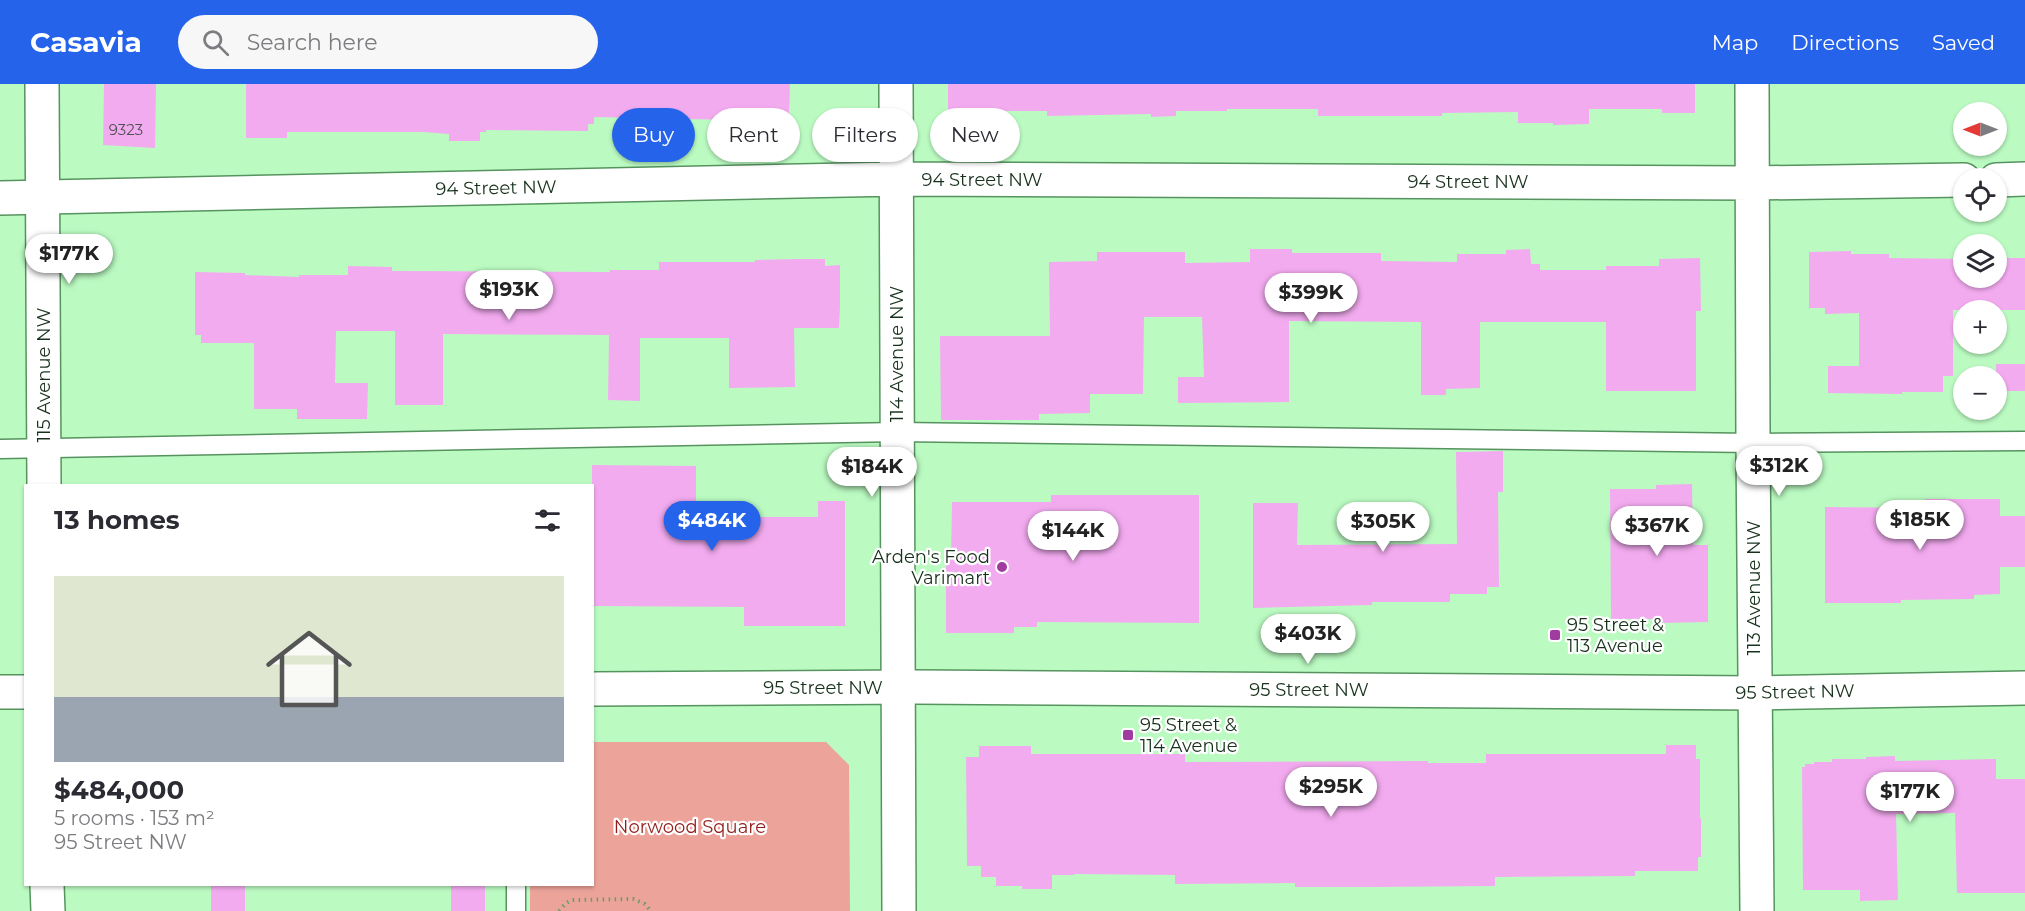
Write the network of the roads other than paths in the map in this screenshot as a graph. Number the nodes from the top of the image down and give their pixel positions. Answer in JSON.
{"nodes":[{"id":1,"x":42,"y":84,"type":"edge"},
{"id":2,"x":896,"y":84,"type":"edge"},
{"id":3,"x":1752,"y":84,"type":"edge"},
{"id":4,"x":897,"y":179,"type":"junction"},
{"id":5,"x":2025,"y":179,"type":"edge"},
{"id":6,"x":1953,"y":180,"type":"edge"},
{"id":7,"x":2007,"y":180,"type":"edge"},
{"id":8,"x":1752,"y":183,"type":"junction"},
{"id":9,"x":43,"y":197,"type":"junction"},
{"id":10,"x":0,"y":198,"type":"edge"},
{"id":11,"x":897,"y":432,"type":"junction"},
{"id":12,"x":2025,"y":441,"type":"edge"},
{"id":13,"x":1753,"y":443,"type":"junction"},
{"id":14,"x":0,"y":449,"type":"edge"},
{"id":15,"x":44,"y":449,"type":"junction"},
{"id":16,"x":44,"y":484,"type":"edge"},
{"id":17,"x":898,"y":687,"type":"junction"},
{"id":18,"x":2025,"y":688,"type":"edge"},
{"id":19,"x":594,"y":689,"type":"edge"},
{"id":20,"x":0,"y":692,"type":"edge"},
{"id":21,"x":24,"y":692,"type":"edge"},
{"id":22,"x":1754,"y":693,"type":"junction"},
{"id":23,"x":47,"y":886,"type":"edge"},
{"id":24,"x":516,"y":886,"type":"edge"},
{"id":25,"x":48,"y":911,"type":"edge"},
{"id":26,"x":516,"y":911,"type":"edge"},
{"id":27,"x":899,"y":911,"type":"edge"},
{"id":28,"x":1757,"y":911,"type":"edge"}],
"edges":[{"from":1,"to":9,"type":"street","name":"115 Avenue NW"},
{"from":2,"to":4,"type":"street","name":"114 Avenue NW"},
{"from":3,"to":8,"type":"street","name":"113 Avenue NW"},
{"from":4,"to":8,"type":"street","name":"94 Street NW"},
{"from":4,"to":9,"type":"street","name":"94 Street NW"},
{"from":4,"to":11,"type":"street","name":"114 Avenue NW"},
{"from":5,"to":7,"type":"street"},
{"from":6,"to":8,"type":"street","name":"94 Street NW"},
{"from":8,"to":13,"type":"street","name":"113 Avenue NW"},
{"from":9,"to":10,"type":"street","name":"94 Street NW"},
{"from":9,"to":15,"type":"street","name":"115 Avenue NW"},
{"from":11,"to":13,"type":"lane"},
{"from":11,"to":15,"type":"lane"},
{"from":11,"to":17,"type":"street","name":"114 Avenue NW"},
{"from":12,"to":13,"type":"lane"},
{"from":13,"to":22,"type":"street","name":"113 Avenue NW"},
{"from":14,"to":15,"type":"lane"},
{"from":15,"to":16,"type":"street","name":"115 Avenue NW"},
{"from":17,"to":19,"type":"street","name":"95 Street NW"},
{"from":17,"to":22,"type":"street","name":"95 Street NW"},
{"from":17,"to":27,"type":"street","name":"114 Avenue NW"},
{"from":18,"to":22,"type":"street","name":"95 Street NW"},
{"from":20,"to":21,"type":"street"},
{"from":22,"to":28,"type":"street","name":"113 Avenue NW"},
{"from":23,"to":25,"type":"street"},
{"from":24,"to":26,"type":"lane"}]}
